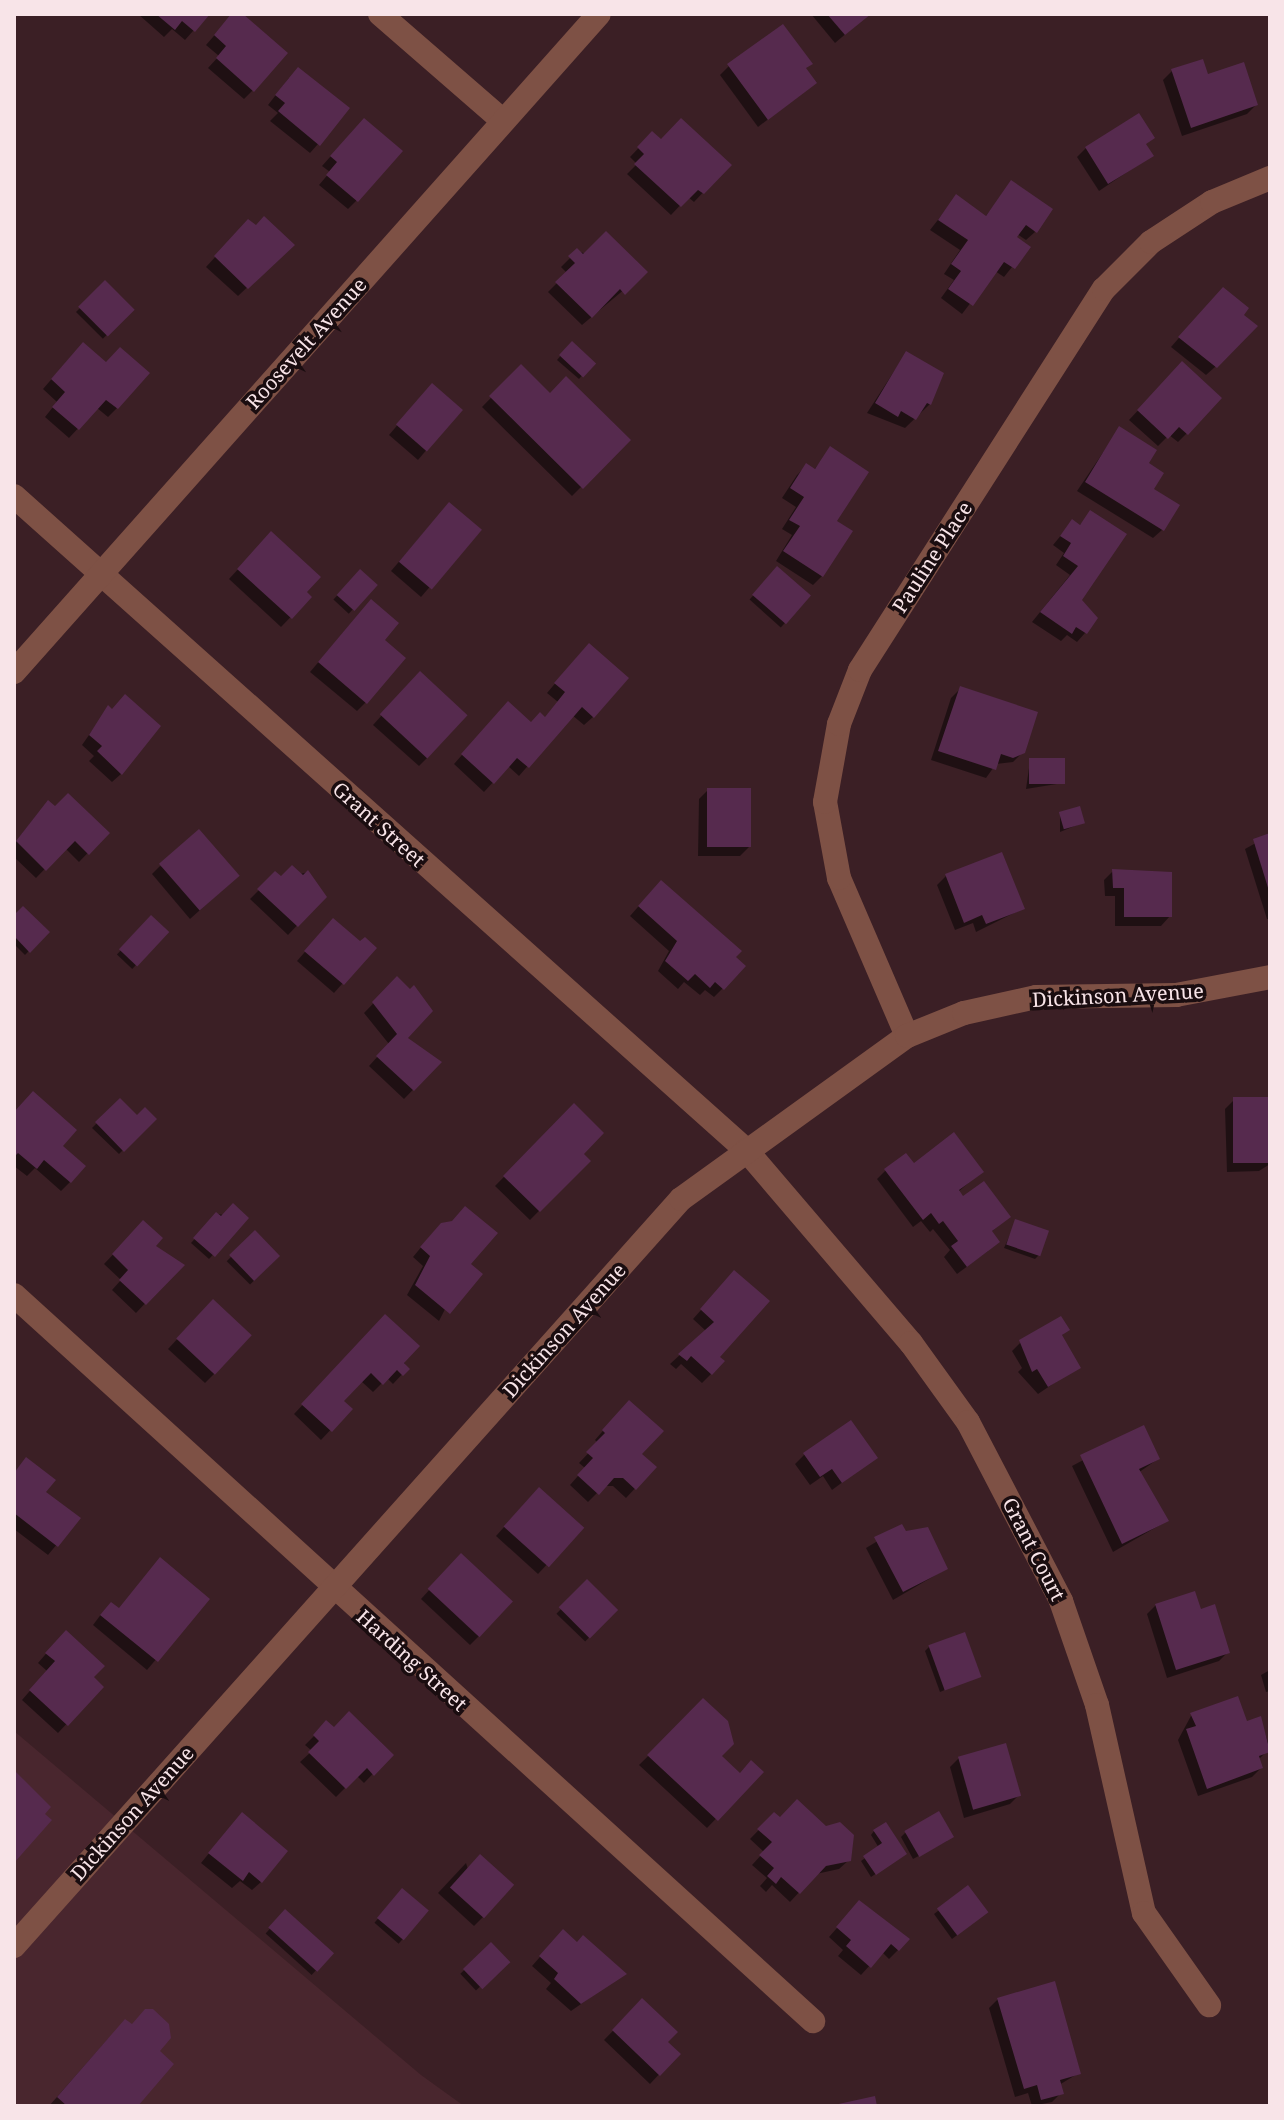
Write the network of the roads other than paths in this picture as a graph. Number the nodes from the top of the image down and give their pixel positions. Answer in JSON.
{"nodes":[{"id":1,"x":380,"y":14,"type":"edge"},
{"id":2,"x":599,"y":14,"type":"edge"},
{"id":3,"x":503,"y":121,"type":"junction"},
{"id":4,"x":1270,"y":178,"type":"edge"},
{"id":5,"x":14,"y":496,"type":"edge"},
{"id":6,"x":100,"y":575,"type":"junction"},
{"id":7,"x":14,"y":672,"type":"edge"},
{"id":8,"x":1270,"y":977,"type":"edge"},
{"id":9,"x":907,"y":1036,"type":"junction"},
{"id":10,"x":746,"y":1150,"type":"junction"},
{"id":11,"x":14,"y":1295,"type":"edge"},
{"id":12,"x":334,"y":1589,"type":"junction"},
{"id":13,"x":14,"y":1946,"type":"edge"},
{"id":14,"x":1209,"y":2005,"type":"dead end"},
{"id":15,"x":813,"y":2021,"type":"dead end"}],
"edges":[{"from":1,"to":3,"type":"street"},
{"from":2,"to":3,"type":"street","name":"Roosevelt Avenue"},
{"from":3,"to":6,"type":"street","name":"Roosevelt Avenue"},
{"from":4,"to":9,"type":"street","name":"Pauline Place"},
{"from":5,"to":6,"type":"street","name":"Grant Street"},
{"from":6,"to":7,"type":"street","name":"Roosevelt Avenue"},
{"from":6,"to":10,"type":"street","name":"Grant Street"},
{"from":8,"to":9,"type":"street","name":"Dickinson Avenue"},
{"from":9,"to":10,"type":"street","name":"Dickinson Avenue"},
{"from":10,"to":12,"type":"street","name":"Dickinson Avenue"},
{"from":10,"to":14,"type":"street","name":"Grant Court"},
{"from":11,"to":12,"type":"street","name":"Harding Street"},
{"from":12,"to":13,"type":"street","name":"Dickinson Avenue"},
{"from":12,"to":15,"type":"street","name":"Harding Street"}]}
